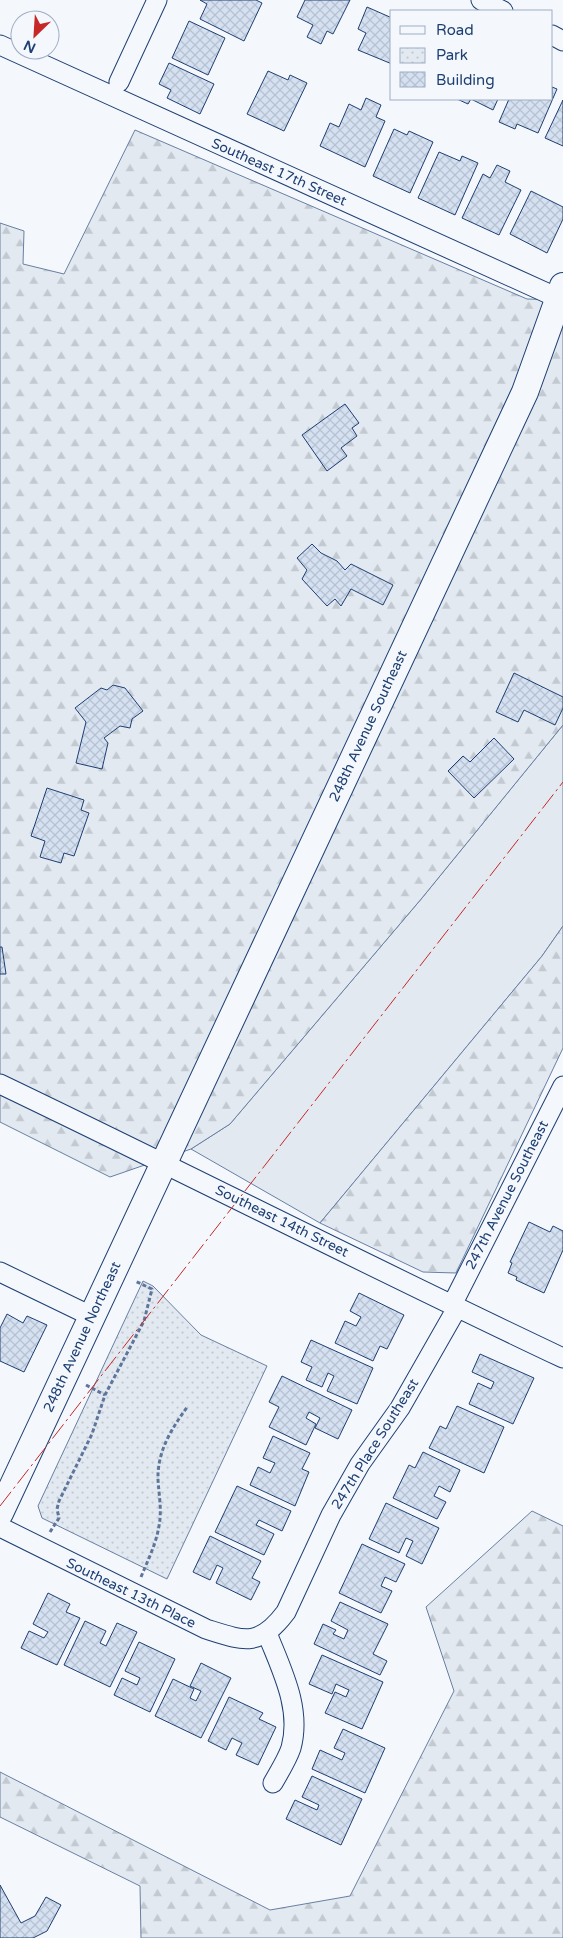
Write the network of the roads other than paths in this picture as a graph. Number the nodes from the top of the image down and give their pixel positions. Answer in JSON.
{"nodes":[{"id":1,"x":157,"y":0,"type":"edge"},
{"id":2,"x":481,"y":0,"type":"edge"},
{"id":3,"x":501,"y":10,"type":"edge"},
{"id":4,"x":0,"y":45,"type":"edge"},
{"id":5,"x":119,"y":82,"type":"dead end"},
{"id":6,"x":560,"y":292,"type":"edge"},
{"id":7,"x":0,"y":1084,"type":"edge"},
{"id":8,"x":563,"y":1086,"type":"edge"},
{"id":9,"x":163,"y":1162,"type":"junction"},
{"id":10,"x":0,"y":1272,"type":"edge"},
{"id":11,"x":454,"y":1306,"type":"junction"},
{"id":12,"x":91,"y":1316,"type":"junction"},
{"id":13,"x":563,"y":1358,"type":"edge"},
{"id":14,"x":0,"y":1513,"type":"edge"},
{"id":15,"x":0,"y":1528,"type":"edge"},
{"id":16,"x":267,"y":1633,"type":"junction"},
{"id":17,"x":273,"y":1782,"type":"dead end"}],
"edges":[{"from":1,"to":5,"type":"street"},
{"from":2,"to":3,"type":"street"},
{"from":4,"to":6,"type":"street","name":"Southeast 17th Street"},
{"from":6,"to":9,"type":"street","name":"248th Avenue Southeast"},
{"from":7,"to":9,"type":"street","name":"Southeast 14th Street"},
{"from":8,"to":11,"type":"street","name":"247th Avenue Southeast"},
{"from":9,"to":11,"type":"street","name":"Southeast 14th Street"},
{"from":9,"to":12,"type":"street","name":"248th Avenue Northeast"},
{"from":10,"to":12,"type":"street"},
{"from":11,"to":13,"type":"street","name":"Southeast 14th Street"},
{"from":11,"to":16,"type":"street","name":"247th Place Southeast"},
{"from":12,"to":14,"type":"street","name":"248th Avenue Northeast"},
{"from":15,"to":16,"type":"street","name":"Southeast 13th Place"},
{"from":16,"to":17,"type":"street"}]}
